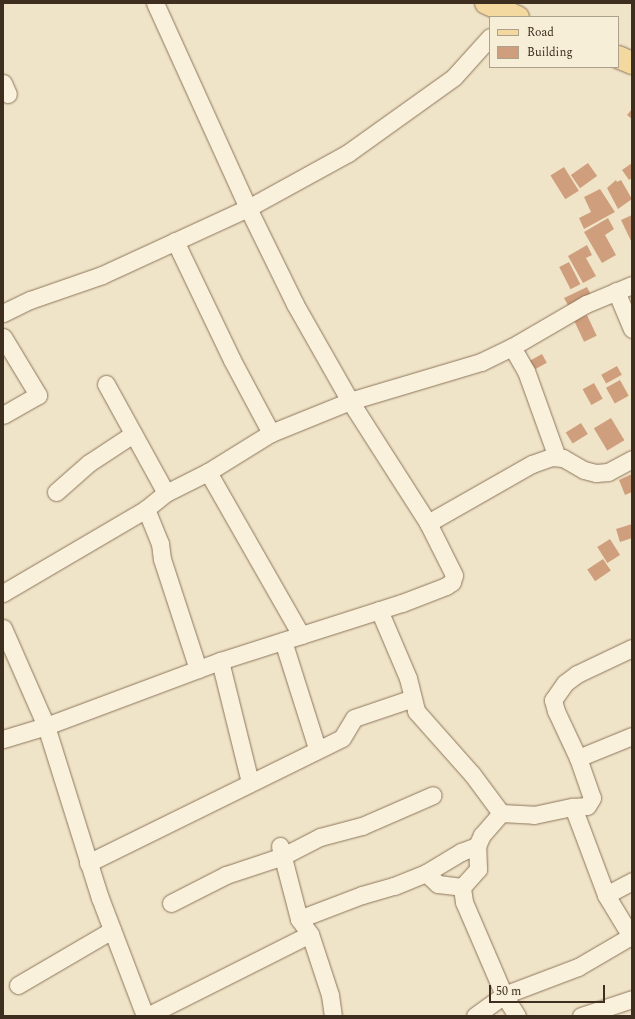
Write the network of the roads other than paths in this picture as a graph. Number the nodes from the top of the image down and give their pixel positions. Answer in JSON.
{"nodes":[{"id":1,"x":155,"y":3,"type":"edge"},
{"id":2,"x":486,"y":3,"type":"edge"},
{"id":3,"x":511,"y":16,"type":"edge"},
{"id":4,"x":489,"y":37,"type":"edge"},
{"id":5,"x":619,"y":57,"type":"edge"},
{"id":6,"x":632,"y":63,"type":"edge"},
{"id":7,"x":248,"y":208,"type":"junction"},
{"id":8,"x":175,"y":241,"type":"junction"},
{"id":9,"x":632,"y":285,"type":"edge"},
{"id":10,"x":616,"y":291,"type":"junction"},
{"id":11,"x":3,"y":313,"type":"edge"},
{"id":12,"x":632,"y":329,"type":"edge"},
{"id":13,"x":3,"y":337,"type":"edge"},
{"id":14,"x":512,"y":347,"type":"junction"},
{"id":15,"x":106,"y":384,"type":"dead end"},
{"id":16,"x":350,"y":401,"type":"junction"},
{"id":17,"x":3,"y":415,"type":"edge"},
{"id":18,"x":271,"y":433,"type":"junction"},
{"id":19,"x":133,"y":434,"type":"junction"},
{"id":20,"x":557,"y":457,"type":"junction"},
{"id":21,"x":632,"y":459,"type":"edge"},
{"id":22,"x":208,"y":472,"type":"junction"},
{"id":23,"x":56,"y":492,"type":"dead end"},
{"id":24,"x":166,"y":493,"type":"junction"},
{"id":25,"x":146,"y":509,"type":"junction"},
{"id":26,"x":428,"y":523,"type":"junction"},
{"id":27,"x":3,"y":592,"type":"edge"},
{"id":28,"x":379,"y":610,"type":"junction"},
{"id":29,"x":3,"y":628,"type":"edge"},
{"id":30,"x":301,"y":635,"type":"junction"},
{"id":31,"x":283,"y":641,"type":"junction"},
{"id":32,"x":632,"y":648,"type":"edge"},
{"id":33,"x":220,"y":661,"type":"junction"},
{"id":34,"x":198,"y":669,"type":"junction"},
{"id":35,"x":413,"y":698,"type":"junction"},
{"id":36,"x":46,"y":726,"type":"junction"},
{"id":37,"x":632,"y":736,"type":"edge"},
{"id":38,"x":3,"y":739,"type":"edge"},
{"id":39,"x":317,"y":748,"type":"junction"},
{"id":40,"x":578,"y":758,"type":"junction"},
{"id":41,"x":250,"y":782,"type":"junction"},
{"id":42,"x":432,"y":795,"type":"dead end"},
{"id":43,"x":573,"y":807,"type":"junction"},
{"id":44,"x":501,"y":813,"type":"junction"},
{"id":45,"x":477,"y":846,"type":"junction"},
{"id":46,"x":281,"y":851,"type":"junction"},
{"id":47,"x":88,"y":863,"type":"junction"},
{"id":48,"x":426,"y":873,"type":"junction"},
{"id":49,"x":632,"y":881,"type":"edge"},
{"id":50,"x":462,"y":888,"type":"junction"},
{"id":51,"x":606,"y":895,"type":"junction"},
{"id":52,"x":171,"y":903,"type":"dead end"},
{"id":53,"x":299,"y":920,"type":"junction"},
{"id":54,"x":112,"y":930,"type":"junction"},
{"id":55,"x":310,"y":934,"type":"junction"},
{"id":56,"x":632,"y":937,"type":"edge"},
{"id":57,"x":18,"y":985,"type":"dead end"},
{"id":58,"x":504,"y":996,"type":"junction"},
{"id":59,"x":632,"y":999,"type":"edge"},
{"id":60,"x":146,"y":1016,"type":"edge"},
{"id":61,"x":333,"y":1016,"type":"edge"},
{"id":62,"x":475,"y":1016,"type":"edge"},
{"id":63,"x":517,"y":1016,"type":"edge"},
{"id":64,"x":581,"y":1016,"type":"edge"}],
"edges":[{"from":1,"to":7,"type":"street"},
{"from":2,"to":3,"type":"main road"},
{"from":4,"to":7,"type":"street"},
{"from":5,"to":6,"type":"main road"},
{"from":7,"to":8,"type":"street"},
{"from":7,"to":16,"type":"street"},
{"from":8,"to":11,"type":"street"},
{"from":8,"to":18,"type":"street"},
{"from":9,"to":10,"type":"street"},
{"from":10,"to":12,"type":"street"},
{"from":10,"to":14,"type":"street"},
{"from":13,"to":17,"type":"street"},
{"from":14,"to":16,"type":"street"},
{"from":14,"to":20,"type":"street"},
{"from":15,"to":19,"type":"street"},
{"from":16,"to":18,"type":"street"},
{"from":16,"to":26,"type":"street"},
{"from":18,"to":22,"type":"street"},
{"from":19,"to":23,"type":"street"},
{"from":19,"to":24,"type":"street"},
{"from":20,"to":21,"type":"street"},
{"from":20,"to":26,"type":"street"},
{"from":22,"to":24,"type":"street"},
{"from":22,"to":30,"type":"street"},
{"from":24,"to":25,"type":"street"},
{"from":25,"to":27,"type":"street"},
{"from":25,"to":34,"type":"street"},
{"from":26,"to":28,"type":"street"},
{"from":28,"to":30,"type":"street"},
{"from":28,"to":35,"type":"street"},
{"from":29,"to":36,"type":"street"},
{"from":30,"to":31,"type":"street"},
{"from":31,"to":33,"type":"street"},
{"from":31,"to":39,"type":"street"},
{"from":32,"to":40,"type":"street"},
{"from":33,"to":34,"type":"street"},
{"from":33,"to":41,"type":"street"},
{"from":34,"to":36,"type":"street"},
{"from":35,"to":39,"type":"street"},
{"from":35,"to":44,"type":"street"},
{"from":36,"to":38,"type":"street"},
{"from":36,"to":47,"type":"street"},
{"from":37,"to":40,"type":"street"},
{"from":39,"to":41,"type":"street"},
{"from":40,"to":43,"type":"street"},
{"from":41,"to":47,"type":"street"},
{"from":42,"to":46,"type":"street"},
{"from":43,"to":44,"type":"street"},
{"from":43,"to":51,"type":"street"},
{"from":44,"to":45,"type":"street"},
{"from":45,"to":48,"type":"street"},
{"from":45,"to":50,"type":"street"},
{"from":46,"to":52,"type":"street"},
{"from":46,"to":53,"type":"street"},
{"from":47,"to":54,"type":"street"},
{"from":48,"to":50,"type":"street"},
{"from":48,"to":53,"type":"street"},
{"from":49,"to":51,"type":"street"},
{"from":50,"to":58,"type":"street"},
{"from":51,"to":56,"type":"street"},
{"from":53,"to":55,"type":"street"},
{"from":54,"to":57,"type":"street"},
{"from":54,"to":60,"type":"street"},
{"from":55,"to":60,"type":"street"},
{"from":55,"to":61,"type":"street"},
{"from":56,"to":58,"type":"street"},
{"from":58,"to":62,"type":"street"},
{"from":58,"to":63,"type":"street"},
{"from":59,"to":64,"type":"street"}]}
